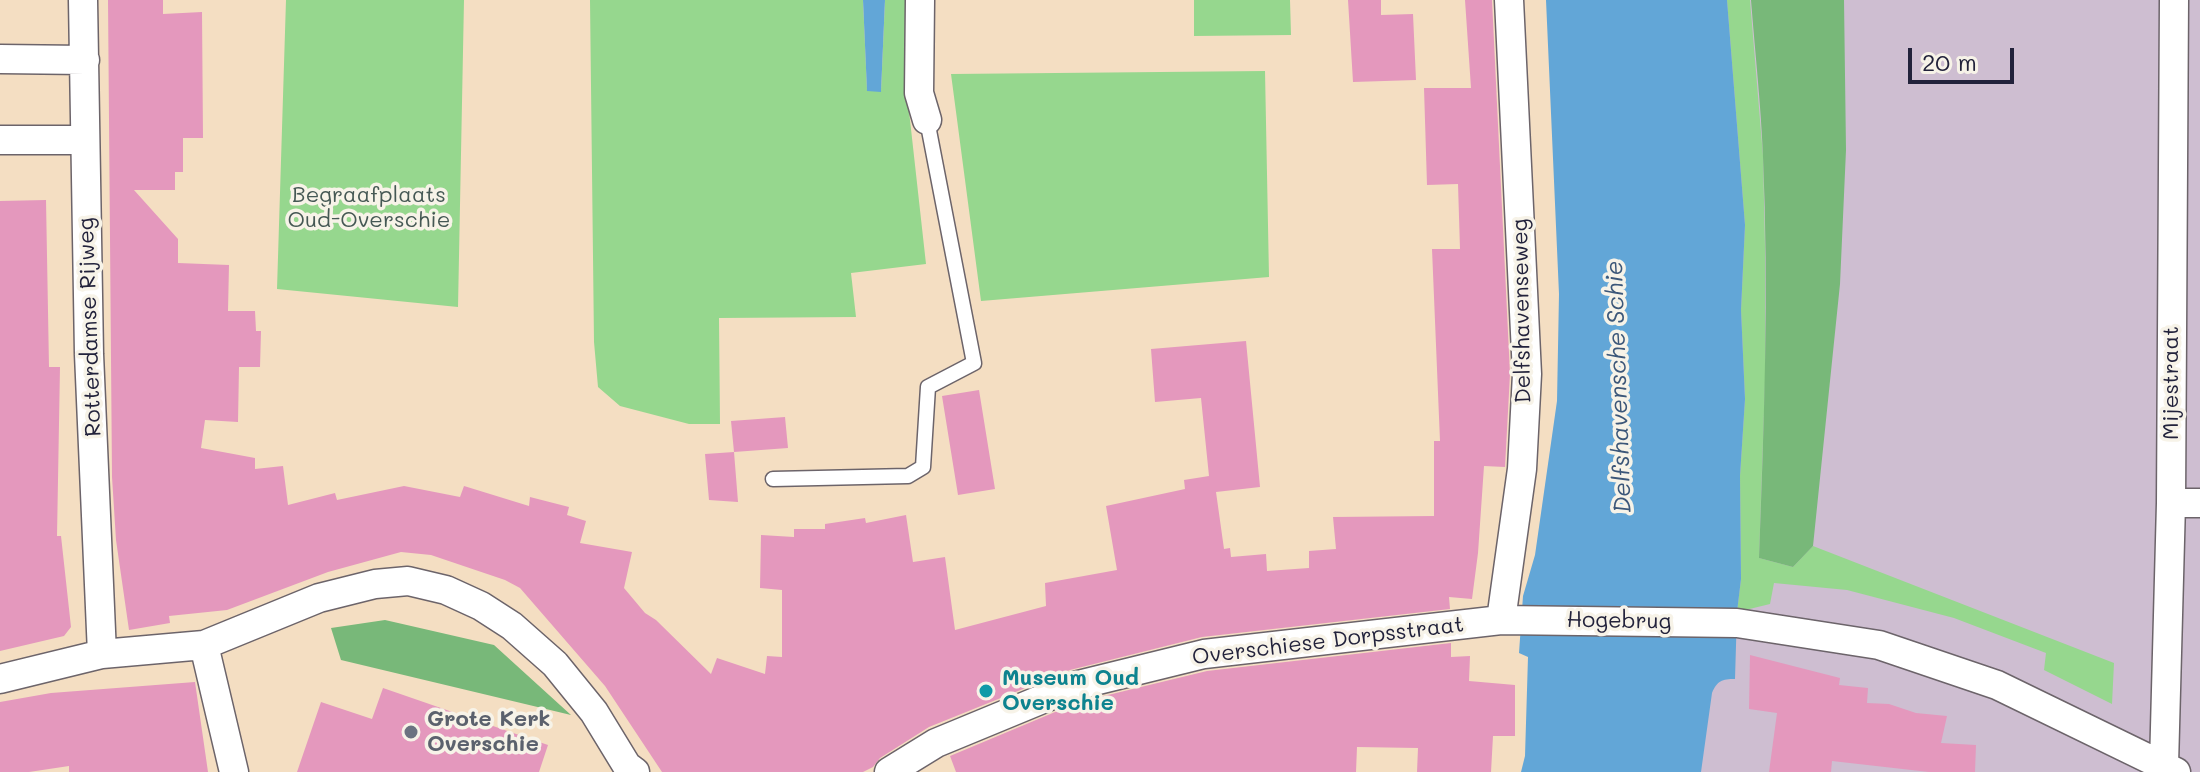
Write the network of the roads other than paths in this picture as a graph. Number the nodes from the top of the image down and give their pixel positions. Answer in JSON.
{"nodes":[{"id":1,"x":83,"y":0,"type":"edge"},
{"id":2,"x":920,"y":0,"type":"edge"},
{"id":3,"x":1509,"y":0,"type":"edge"},
{"id":4,"x":2174,"y":0,"type":"edge"},
{"id":5,"x":0,"y":59,"type":"edge"},
{"id":6,"x":85,"y":60,"type":"junction"},
{"id":7,"x":927,"y":120,"type":"joint"},
{"id":8,"x":0,"y":140,"type":"edge"},
{"id":9,"x":85,"y":140,"type":"junction"},
{"id":10,"x":773,"y":479,"type":"dead end"},
{"id":11,"x":2171,"y":503,"type":"junction"},
{"id":12,"x":2200,"y":503,"type":"edge"},
{"id":13,"x":1511,"y":620,"type":"junction"},
{"id":14,"x":204,"y":645,"type":"junction"},
{"id":15,"x":102,"y":654,"type":"junction"},
{"id":16,"x":0,"y":679,"type":"edge"},
{"id":17,"x":2170,"y":769,"type":"edge"},
{"id":18,"x":629,"y":770,"type":"edge"},
{"id":19,"x":234,"y":772,"type":"edge"},
{"id":20,"x":889,"y":772,"type":"edge"}],
"edges":[{"from":1,"to":6,"type":"street","name":"Rotterdamse Rijweg"},
{"from":2,"to":7,"type":"street"},
{"from":3,"to":13,"type":"street","name":"Delfshavenseweg"},
{"from":4,"to":11,"type":"street","name":"Mijestraat"},
{"from":5,"to":6,"type":"street"},
{"from":6,"to":9,"type":"street","name":"Rotterdamse Rijweg"},
{"from":7,"to":10,"type":"lane"},
{"from":8,"to":9,"type":"street"},
{"from":9,"to":15,"type":"street","name":"Rotterdamse Rijweg"},
{"from":11,"to":12,"type":"street"},
{"from":11,"to":17,"type":"street","name":"Mijestraat"},
{"from":13,"to":17,"type":"street","name":"Hogebrug"},
{"from":13,"to":20,"type":"street","name":"Overschiese Dorpsstraat"},
{"from":14,"to":15,"type":"street"},
{"from":14,"to":18,"type":"street"},
{"from":14,"to":19,"type":"street"},
{"from":15,"to":16,"type":"street"}]}
